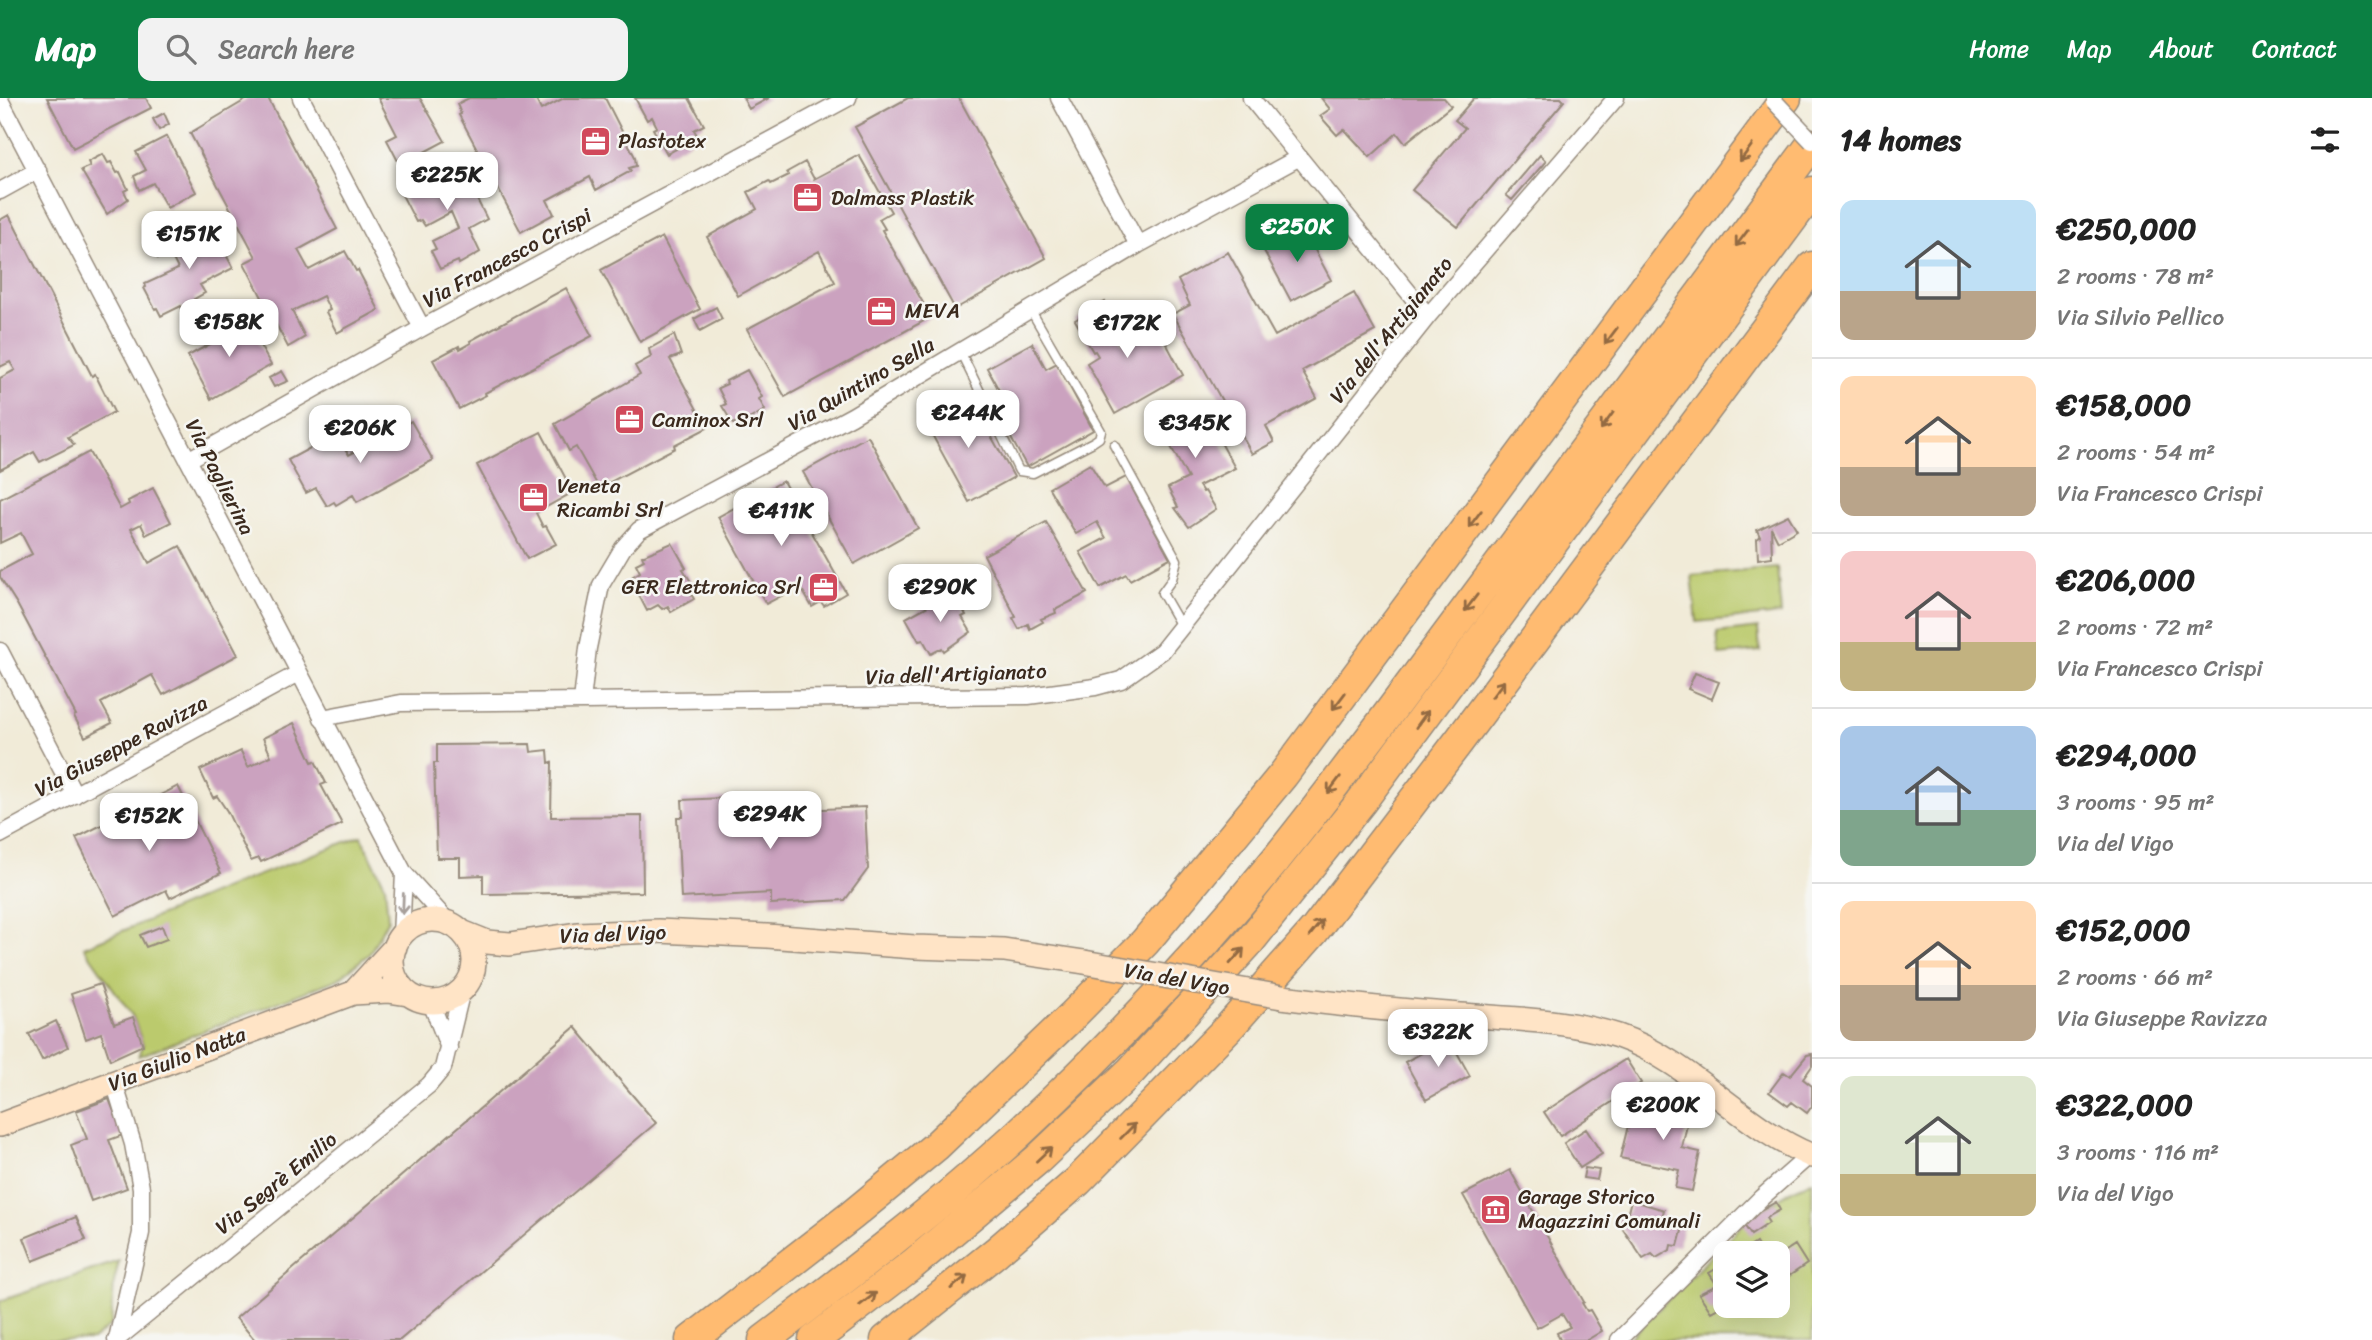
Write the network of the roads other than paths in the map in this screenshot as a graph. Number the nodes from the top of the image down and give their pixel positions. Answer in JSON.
{"nodes":[{"id":1,"x":301,"y":98,"type":"edge"},
{"id":2,"x":848,"y":98,"type":"edge"},
{"id":3,"x":1059,"y":98,"type":"edge"},
{"id":4,"x":1251,"y":98,"type":"edge"},
{"id":5,"x":1616,"y":98,"type":"edge"},
{"id":6,"x":1777,"y":99,"type":"edge"},
{"id":7,"x":0,"y":100,"type":"edge"},
{"id":8,"x":1812,"y":142,"type":"edge"},
{"id":9,"x":1298,"y":158,"type":"junction"},
{"id":10,"x":38,"y":170,"type":"junction"},
{"id":11,"x":0,"y":191,"type":"edge"},
{"id":12,"x":1812,"y":192,"type":"edge"},
{"id":13,"x":1138,"y":245,"type":"junction"},
{"id":14,"x":1812,"y":267,"type":"edge"},
{"id":15,"x":1030,"y":309,"type":"junction"},
{"id":16,"x":1428,"y":316,"type":"junction"},
{"id":17,"x":422,"y":328,"type":"junction"},
{"id":18,"x":960,"y":351,"type":"junction"},
{"id":19,"x":1114,"y":446,"type":"dead end"},
{"id":20,"x":188,"y":460,"type":"junction"},
{"id":21,"x":1181,"y":626,"type":"junction"},
{"id":22,"x":0,"y":651,"type":"edge"},
{"id":23,"x":299,"y":673,"type":"junction"},
{"id":24,"x":582,"y":701,"type":"junction"},
{"id":25,"x":322,"y":718,"type":"junction"},
{"id":26,"x":75,"y":795,"type":"junction"},
{"id":27,"x":0,"y":835,"type":"edge"},
{"id":28,"x":404,"y":873,"type":"junction"},
{"id":29,"x":456,"y":928,"type":"junction"},
{"id":30,"x":398,"y":941,"type":"junction"},
{"id":31,"x":510,"y":944,"type":"junction"},
{"id":32,"x":465,"y":987,"type":"junction"},
{"id":33,"x":353,"y":993,"type":"junction"},
{"id":34,"x":408,"y":994,"type":"junction"},
{"id":35,"x":432,"y":1003,"type":"junction"},
{"id":36,"x":449,"y":1048,"type":"junction"},
{"id":37,"x":114,"y":1082,"type":"junction"},
{"id":38,"x":0,"y":1125,"type":"edge"},
{"id":39,"x":1811,"y":1155,"type":"edge"},
{"id":40,"x":117,"y":1340,"type":"edge"},
{"id":41,"x":691,"y":1340,"type":"edge"},
{"id":42,"x":764,"y":1340,"type":"edge"},
{"id":43,"x":814,"y":1340,"type":"edge"},
{"id":44,"x":886,"y":1340,"type":"edge"},
{"id":45,"x":1619,"y":1340,"type":"edge"}],
"edges":[{"from":1,"to":17,"type":"street"},
{"from":2,"to":17,"type":"street","name":"Via Francesco Crispi"},
{"from":3,"to":13,"type":"street"},
{"from":4,"to":9,"type":"street"},
{"from":5,"to":16,"type":"street","name":"Via dell'Artigianato"},
{"from":6,"to":8,"type":"street","bridge":true},
{"from":6,"to":41,"type":"highway","one_way":true},
{"from":7,"to":10,"type":"street","name":"Via Paglierina"},
{"from":8,"to":42,"type":"highway","one_way":true},
{"from":9,"to":13,"type":"street","name":"Via Quintino Sella"},
{"from":9,"to":16,"type":"street"},
{"from":10,"to":11,"type":"street"},
{"from":10,"to":20,"type":"street","name":"Via Paglierina"},
{"from":43,"to":12,"type":"highway","one_way":true},
{"from":13,"to":15,"type":"street","name":"Via Quintino Sella"},
{"from":44,"to":14,"type":"highway","one_way":true},
{"from":15,"to":18,"type":"street","name":"Via Quintino Sella"},
{"from":15,"to":18,"type":"lane"},
{"from":16,"to":21,"type":"street","name":"Via dell'Artigianato"},
{"from":17,"to":20,"type":"street","name":"Via Francesco Crispi"},
{"from":18,"to":24,"type":"street","name":"Via Quintino Sella"},
{"from":19,"to":21,"type":"lane"},
{"from":20,"to":23,"type":"street","name":"Via Paglierina"},
{"from":21,"to":24,"type":"street","name":"Via dell'Artigianato"},
{"from":22,"to":26,"type":"street"},
{"from":23,"to":25,"type":"street","name":"Via Paglierina"},
{"from":23,"to":26,"type":"street","name":"Via Giuseppe Ravizza"},
{"from":24,"to":25,"type":"street","name":"Via dell'Artigianato"},
{"from":25,"to":28,"type":"street","name":"Via Paglierina"},
{"from":26,"to":27,"type":"street","name":"Via Giuseppe Ravizza"},
{"from":28,"to":29,"type":"street","name":"Via Paglierina"},
{"from":28,"to":30,"type":"street","one_way":true},
{"from":29,"to":30,"type":"street"},
{"from":29,"to":31,"type":"street","name":"Via del Vigo"},
{"from":29,"to":32,"type":"street"},
{"from":30,"to":33,"type":"street","name":"Via Giulio Natta"},
{"from":30,"to":34,"type":"street"},
{"from":31,"to":32,"type":"street"},
{"from":31,"to":39,"type":"street","name":"Via del Vigo","bridge":true},
{"from":32,"to":35,"type":"street"},
{"from":32,"to":36,"type":"street","name":"Via Segrè Emilio"},
{"from":33,"to":34,"type":"street","name":"Via Giulio Natta"},
{"from":33,"to":37,"type":"street","name":"Via Giulio Natta"},
{"from":34,"to":35,"type":"street"},
{"from":35,"to":36,"type":"street"},
{"from":36,"to":40,"type":"street","name":"Via Segrè Emilio"},
{"from":37,"to":38,"type":"street","name":"Via Giulio Natta"},
{"from":37,"to":40,"type":"street"},
{"from":39,"to":45,"type":"street"}]}
